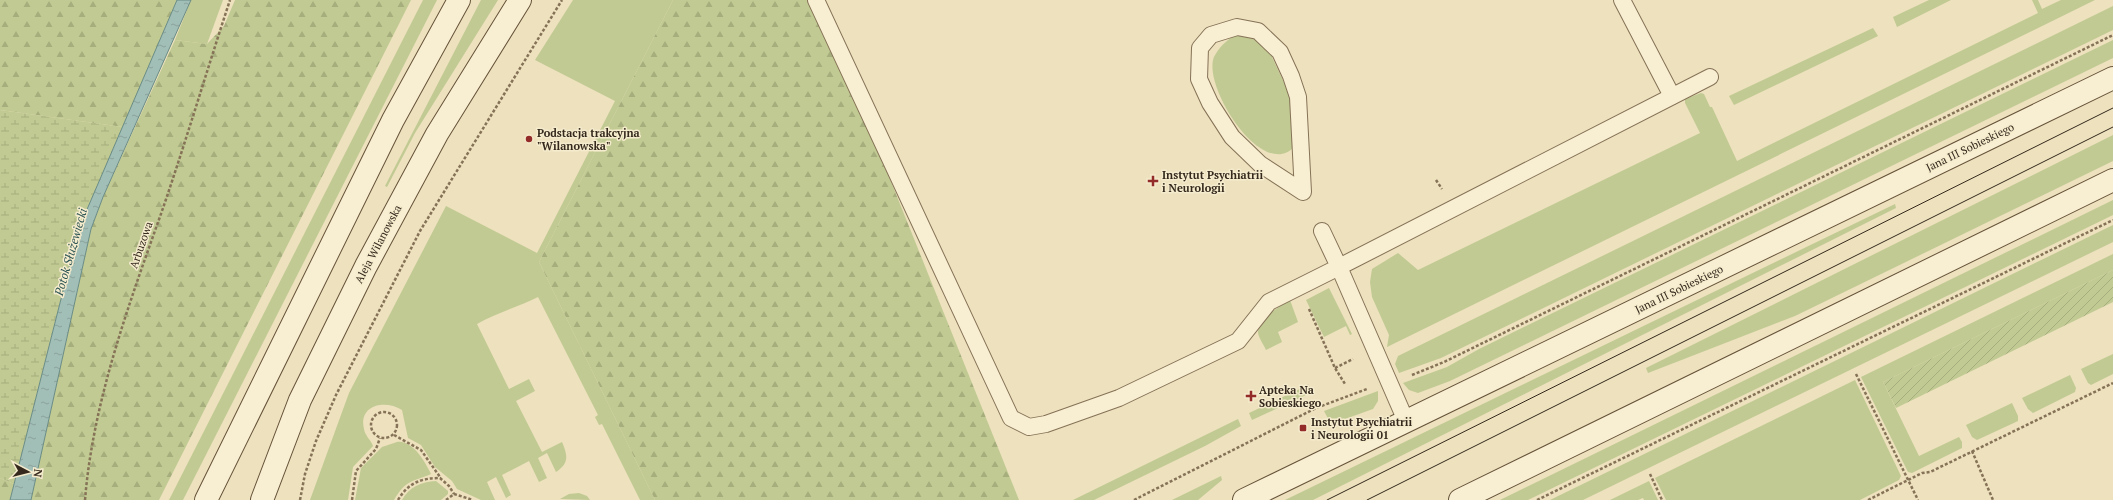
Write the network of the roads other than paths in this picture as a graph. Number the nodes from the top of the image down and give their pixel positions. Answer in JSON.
{"nodes":[{"id":1,"x":458,"y":0,"type":"edge"},
{"id":2,"x":520,"y":0,"type":"edge"},
{"id":3,"x":816,"y":0,"type":"edge"},
{"id":4,"x":1622,"y":0,"type":"edge"},
{"id":5,"x":1710,"y":77,"type":"dead end"},
{"id":6,"x":2113,"y":78,"type":"edge"},
{"id":7,"x":1672,"y":96,"type":"junction"},
{"id":8,"x":2113,"y":180,"type":"edge"},
{"id":9,"x":1303,"y":192,"type":"joint"},
{"id":10,"x":1322,"y":231,"type":"dead end"},
{"id":11,"x":1339,"y":267,"type":"junction"},
{"id":12,"x":1406,"y":421,"type":"junction"},
{"id":13,"x":206,"y":500,"type":"edge"},
{"id":14,"x":262,"y":500,"type":"edge"},
{"id":15,"x":1244,"y":500,"type":"edge"},
{"id":16,"x":1460,"y":500,"type":"edge"}],
"edges":[{"from":1,"to":13,"type":"main road"},
{"from":2,"to":14,"type":"main road","name":"Aleja Wilanowska"},
{"from":3,"to":11,"type":"lane"},
{"from":4,"to":7,"type":"lane"},
{"from":5,"to":7,"type":"lane"},
{"from":6,"to":12,"type":"main road","name":"Jana III Sobieskiego"},
{"from":7,"to":11,"type":"lane"},
{"from":8,"to":16,"type":"main road"},
{"from":9,"to":9,"type":"lane"},
{"from":10,"to":11,"type":"lane"},
{"from":11,"to":12,"type":"lane"},
{"from":12,"to":15,"type":"main road","name":"Jana III Sobieskiego"}]}
